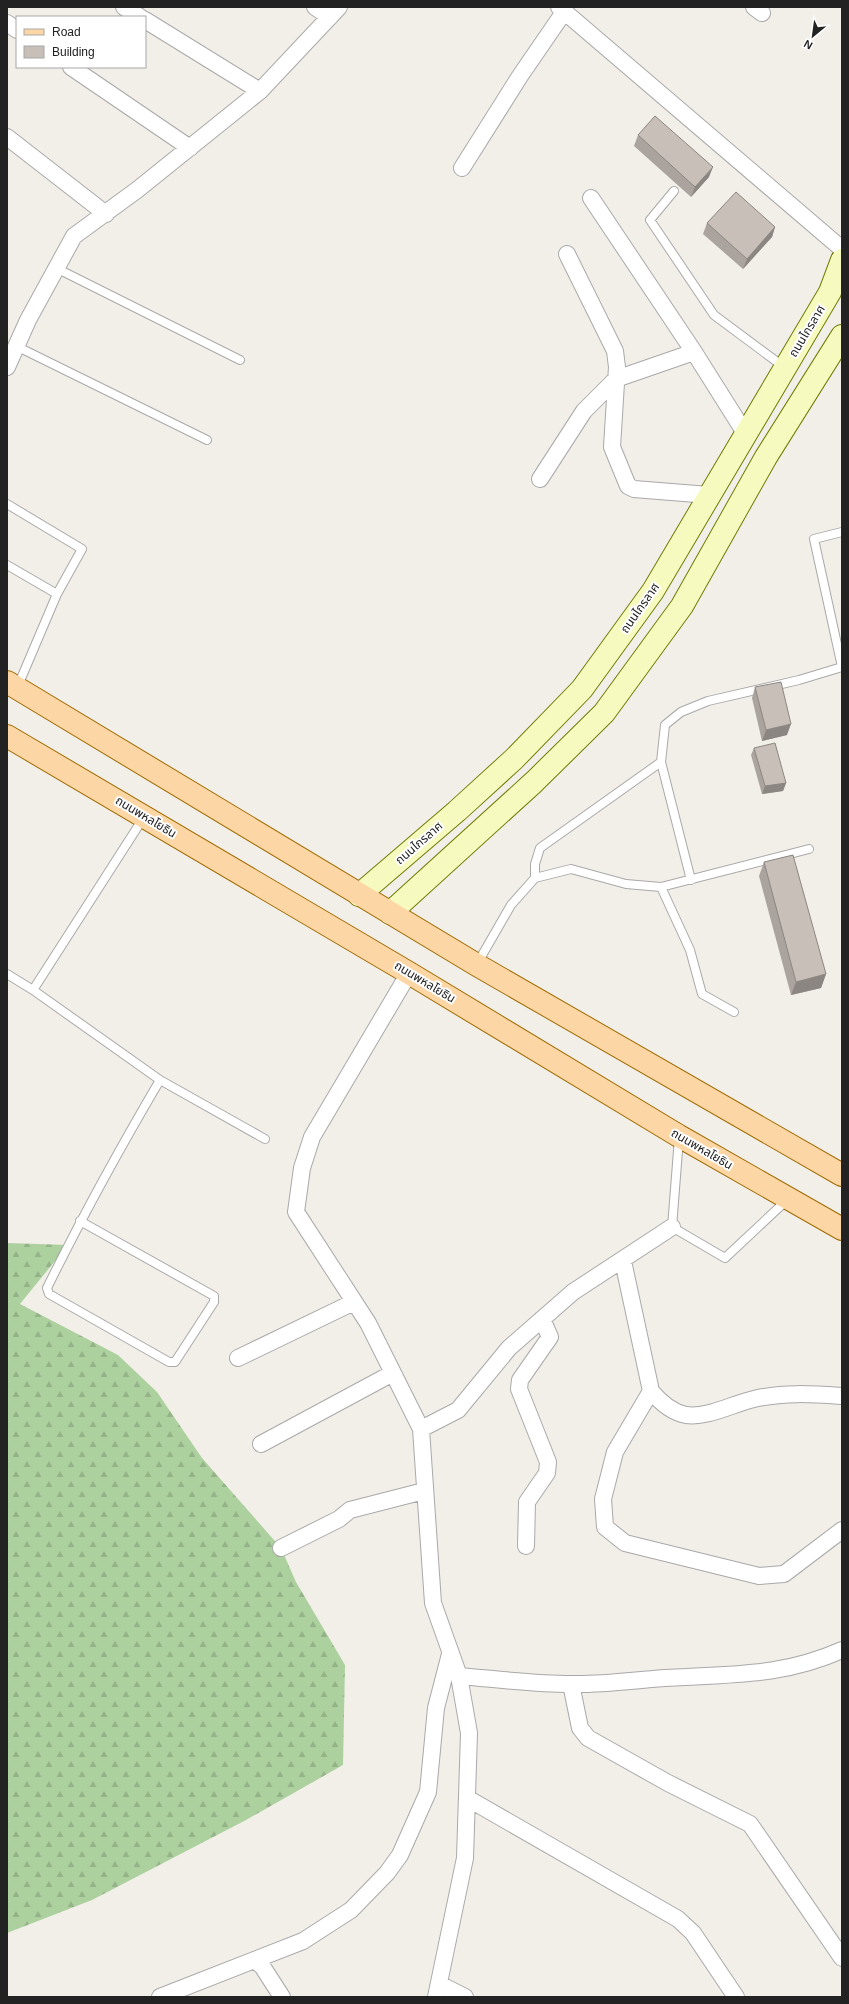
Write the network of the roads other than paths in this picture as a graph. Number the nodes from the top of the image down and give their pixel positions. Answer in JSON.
{"nodes":[{"id":1,"x":124,"y":7,"type":"edge"},
{"id":2,"x":315,"y":7,"type":"edge"},
{"id":3,"x":562,"y":9,"type":"edge"},
{"id":4,"x":334,"y":12,"type":"edge"},
{"id":5,"x":138,"y":16,"type":"edge"},
{"id":6,"x":146,"y":21,"type":"edge"},
{"id":7,"x":7,"y":23,"type":"edge"},
{"id":8,"x":16,"y":29,"type":"edge"},
{"id":9,"x":72,"y":68,"type":"edge"},
{"id":10,"x":260,"y":91,"type":"junction"},
{"id":11,"x":7,"y":137,"type":"edge"},
{"id":12,"x":190,"y":148,"type":"junction"},
{"id":13,"x":462,"y":168,"type":"dead end"},
{"id":14,"x":674,"y":191,"type":"dead end"},
{"id":15,"x":591,"y":198,"type":"dead end"},
{"id":16,"x":106,"y":214,"type":"junction"},
{"id":17,"x":842,"y":249,"type":"edge"},
{"id":18,"x":567,"y":254,"type":"dead end"},
{"id":19,"x":842,"y":260,"type":"edge"},
{"id":20,"x":56,"y":268,"type":"junction"},
{"id":21,"x":842,"y":336,"type":"edge"},
{"id":22,"x":16,"y":346,"type":"junction"},
{"id":23,"x":694,"y":352,"type":"junction"},
{"id":24,"x":240,"y":360,"type":"dead end"},
{"id":25,"x":7,"y":367,"type":"edge"},
{"id":26,"x":785,"y":368,"type":"junction"},
{"id":27,"x":616,"y":378,"type":"junction"},
{"id":28,"x":745,"y":433,"type":"junction"},
{"id":29,"x":207,"y":440,"type":"dead end"},
{"id":30,"x":540,"y":479,"type":"dead end"},
{"id":31,"x":709,"y":495,"type":"junction"},
{"id":32,"x":7,"y":504,"type":"edge"},
{"id":33,"x":842,"y":532,"type":"edge"},
{"id":34,"x":7,"y":564,"type":"edge"},
{"id":35,"x":57,"y":594,"type":"junction"},
{"id":36,"x":842,"y":667,"type":"edge"},
{"id":37,"x":12,"y":685,"type":"edge"},
{"id":38,"x":7,"y":736,"type":"edge"},
{"id":39,"x":661,"y":762,"type":"junction"},
{"id":40,"x":144,"y":816,"type":"junction"},
{"id":41,"x":809,"y":849,"type":"dead end"},
{"id":42,"x":535,"y":878,"type":"junction"},
{"id":43,"x":691,"y":880,"type":"junction"},
{"id":44,"x":661,"y":887,"type":"junction"},
{"id":45,"x":359,"y":895,"type":"junction"},
{"id":46,"x":390,"y":913,"type":"junction"},
{"id":47,"x":477,"y":965,"type":"junction"},
{"id":48,"x":409,"y":973,"type":"junction"},
{"id":49,"x":7,"y":974,"type":"edge"},
{"id":50,"x":33,"y":990,"type":"junction"},
{"id":51,"x":734,"y":1012,"type":"dead end"},
{"id":52,"x":160,"y":1080,"type":"junction"},
{"id":53,"x":679,"y":1136,"type":"junction"},
{"id":54,"x":265,"y":1139,"type":"dead end"},
{"id":55,"x":842,"y":1175,"type":"edge"},
{"id":56,"x":788,"y":1198,"type":"junction"},
{"id":57,"x":80,"y":1221,"type":"junction"},
{"id":58,"x":672,"y":1227,"type":"junction"},
{"id":59,"x":842,"y":1229,"type":"edge"},
{"id":60,"x":622,"y":1261,"type":"junction"},
{"id":61,"x":354,"y":1302,"type":"junction"},
{"id":62,"x":542,"y":1319,"type":"junction"},
{"id":63,"x":238,"y":1358,"type":"dead end"},
{"id":64,"x":393,"y":1373,"type":"junction"},
{"id":65,"x":651,"y":1391,"type":"junction"},
{"id":66,"x":842,"y":1396,"type":"edge"},
{"id":67,"x":421,"y":1428,"type":"junction"},
{"id":68,"x":261,"y":1444,"type":"dead end"},
{"id":69,"x":424,"y":1491,"type":"junction"},
{"id":70,"x":842,"y":1530,"type":"edge"},
{"id":71,"x":526,"y":1546,"type":"dead end"},
{"id":72,"x":282,"y":1548,"type":"dead end"},
{"id":73,"x":842,"y":1650,"type":"edge"},
{"id":74,"x":450,"y":1654,"type":"junction"},
{"id":75,"x":459,"y":1676,"type":"junction"},
{"id":76,"x":571,"y":1684,"type":"junction"},
{"id":77,"x":467,"y":1798,"type":"junction"},
{"id":78,"x":842,"y":1958,"type":"edge"},
{"id":79,"x":254,"y":1960,"type":"junction"},
{"id":80,"x":438,"y":1990,"type":"edge"},
{"id":81,"x":160,"y":1997,"type":"edge"},
{"id":82,"x":282,"y":1997,"type":"edge"},
{"id":83,"x":465,"y":1997,"type":"edge"},
{"id":84,"x":736,"y":1997,"type":"edge"}],
"edges":[{"from":1,"to":5,"type":"street"},
{"from":2,"to":4,"type":"street"},
{"from":3,"to":13,"type":"street"},
{"from":3,"to":17,"type":"street"},
{"from":4,"to":10,"type":"street"},
{"from":6,"to":10,"type":"street"},
{"from":7,"to":8,"type":"street"},
{"from":9,"to":12,"type":"street"},
{"from":10,"to":12,"type":"street"},
{"from":11,"to":16,"type":"street"},
{"from":12,"to":16,"type":"street"},
{"from":14,"to":26,"type":"lane"},
{"from":15,"to":23,"type":"street"},
{"from":16,"to":20,"type":"street"},
{"from":18,"to":27,"type":"street"},
{"from":19,"to":26,"type":"main road","name":"ถนนไกรลาศ"},
{"from":20,"to":22,"type":"street"},
{"from":20,"to":24,"type":"lane"},
{"from":21,"to":46,"type":"main road"},
{"from":22,"to":25,"type":"street"},
{"from":22,"to":29,"type":"lane"},
{"from":23,"to":27,"type":"street"},
{"from":23,"to":28,"type":"street"},
{"from":26,"to":28,"type":"main road","name":"ถนนไกรลาศ"},
{"from":27,"to":30,"type":"street"},
{"from":27,"to":31,"type":"street"},
{"from":28,"to":31,"type":"main road","name":"ถนนไกรลาศ"},
{"from":31,"to":45,"type":"main road","name":"ถนนไกรลาศ"},
{"from":32,"to":35,"type":"lane"},
{"from":33,"to":36,"type":"lane"},
{"from":34,"to":35,"type":"lane"},
{"from":35,"to":37,"type":"lane"},
{"from":36,"to":39,"type":"lane"},
{"from":37,"to":45,"type":"main road"},
{"from":38,"to":40,"type":"main road","name":"ถนนพหลโยธิน"},
{"from":39,"to":42,"type":"lane"},
{"from":39,"to":43,"type":"lane"},
{"from":40,"to":48,"type":"main road","name":"ถนนพหลโยธิน"},
{"from":40,"to":50,"type":"lane"},
{"from":41,"to":43,"type":"lane"},
{"from":42,"to":44,"type":"lane"},
{"from":42,"to":47,"type":"lane"},
{"from":43,"to":44,"type":"lane"},
{"from":44,"to":51,"type":"lane"},
{"from":45,"to":46,"type":"main road"},
{"from":46,"to":47,"type":"main road"},
{"from":47,"to":55,"type":"main road"},
{"from":48,"to":53,"type":"main road","name":"ถนนพหลโยธิน"},
{"from":48,"to":61,"type":"street"},
{"from":49,"to":50,"type":"lane"},
{"from":50,"to":52,"type":"lane"},
{"from":52,"to":54,"type":"lane"},
{"from":52,"to":57,"type":"lane"},
{"from":53,"to":56,"type":"main road","name":"ถนนพหลโยธิน"},
{"from":53,"to":58,"type":"lane"},
{"from":56,"to":58,"type":"lane"},
{"from":56,"to":59,"type":"main road","name":"ถนนพหลโยธิน"},
{"from":57,"to":57,"type":"lane"},
{"from":58,"to":60,"type":"street"},
{"from":60,"to":62,"type":"street"},
{"from":60,"to":65,"type":"street"},
{"from":61,"to":63,"type":"street"},
{"from":61,"to":64,"type":"street"},
{"from":62,"to":67,"type":"street"},
{"from":62,"to":71,"type":"street"},
{"from":64,"to":67,"type":"street"},
{"from":64,"to":68,"type":"street"},
{"from":65,"to":66,"type":"street"},
{"from":65,"to":70,"type":"street"},
{"from":67,"to":69,"type":"street"},
{"from":69,"to":72,"type":"street"},
{"from":69,"to":74,"type":"street"},
{"from":73,"to":76,"type":"street"},
{"from":74,"to":75,"type":"street"},
{"from":74,"to":79,"type":"street"},
{"from":75,"to":76,"type":"street"},
{"from":75,"to":77,"type":"street"},
{"from":76,"to":78,"type":"street"},
{"from":77,"to":80,"type":"street"},
{"from":77,"to":84,"type":"street"},
{"from":79,"to":81,"type":"street"},
{"from":79,"to":82,"type":"street"},
{"from":80,"to":83,"type":"street"}]}
